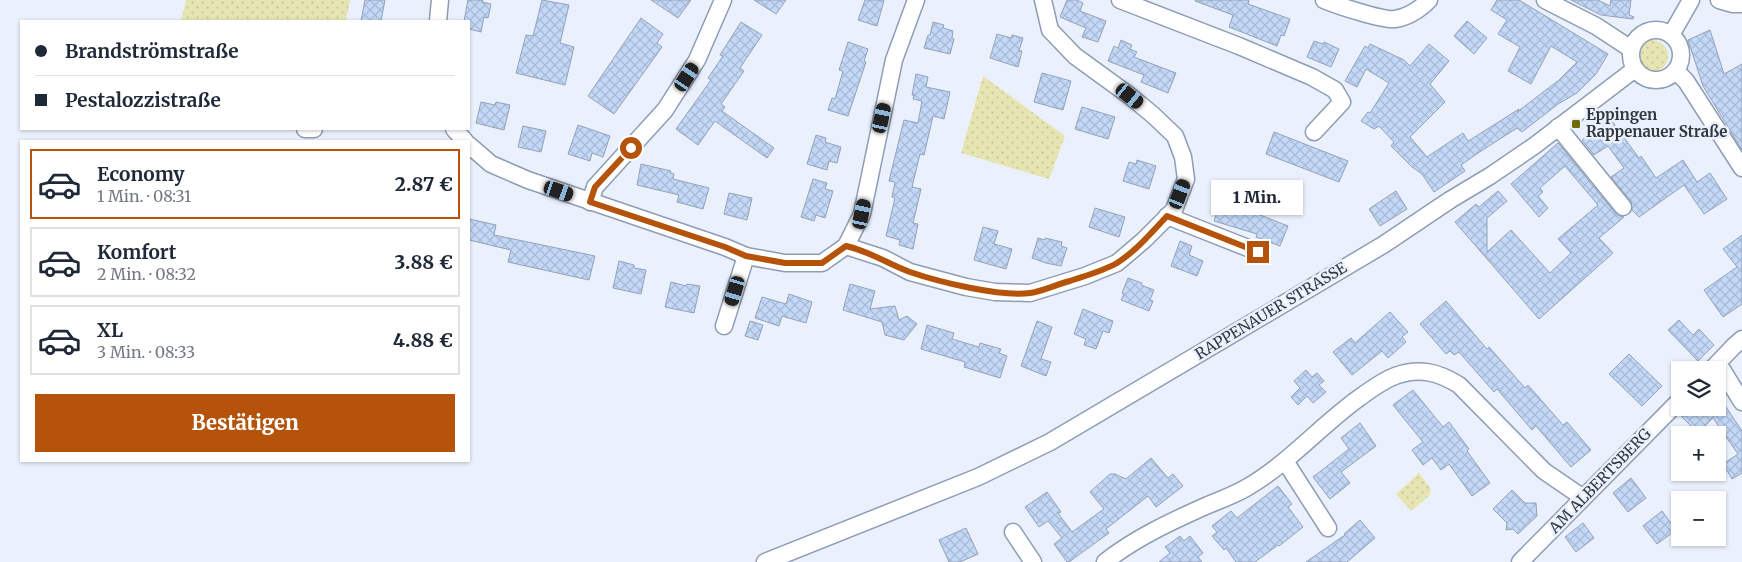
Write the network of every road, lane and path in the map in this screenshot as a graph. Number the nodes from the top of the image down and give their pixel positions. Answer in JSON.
{"nodes":[{"id":1,"x":440,"y":0,"type":"edge"},
{"id":2,"x":723,"y":0,"type":"edge"},
{"id":3,"x":916,"y":0,"type":"edge"},
{"id":4,"x":1043,"y":0,"type":"edge"},
{"id":5,"x":1120,"y":0,"type":"edge"},
{"id":6,"x":1324,"y":0,"type":"edge"},
{"id":7,"x":1429,"y":0,"type":"edge"},
{"id":8,"x":1545,"y":0,"type":"edge"},
{"id":9,"x":1691,"y":0,"type":"edge"},
{"id":10,"x":1719,"y":0,"type":"edge"},
{"id":11,"x":1742,"y":4,"type":"edge"},
{"id":12,"x":438,"y":20,"type":"edge"},
{"id":13,"x":1671,"y":35,"type":"junction"},
{"id":14,"x":1631,"y":49,"type":"junction"},
{"id":15,"x":1635,"y":69,"type":"junction"},
{"id":16,"x":1676,"y":71,"type":"junction"},
{"id":17,"x":1558,"y":127,"type":"junction"},
{"id":18,"x":455,"y":130,"type":"edge"},
{"id":19,"x":1314,"y":132,"type":"dead end"},
{"id":20,"x":464,"y":140,"type":"edge"},
{"id":21,"x":470,"y":146,"type":"edge"},
{"id":22,"x":1742,"y":168,"type":"edge"},
{"id":23,"x":590,"y":202,"type":"junction"},
{"id":24,"x":1623,"y":207,"type":"dead end"},
{"id":25,"x":1167,"y":216,"type":"junction"},
{"id":26,"x":846,"y":246,"type":"junction"},
{"id":27,"x":1258,"y":252,"type":"dead end"},
{"id":28,"x":746,"y":256,"type":"junction"},
{"id":29,"x":724,"y":326,"type":"dead end"},
{"id":30,"x":1742,"y":339,"type":"edge"},
{"id":31,"x":1720,"y":361,"type":"edge"},
{"id":32,"x":1726,"y":381,"type":"edge"},
{"id":33,"x":1742,"y":402,"type":"edge"},
{"id":34,"x":1671,"y":409,"type":"edge"},
{"id":35,"x":1285,"y":461,"type":"junction"},
{"id":36,"x":1582,"y":497,"type":"junction"},
{"id":37,"x":1328,"y":528,"type":"dead end"},
{"id":38,"x":1013,"y":532,"type":"dead end"},
{"id":39,"x":766,"y":562,"type":"edge"},
{"id":40,"x":1033,"y":562,"type":"edge"},
{"id":41,"x":1104,"y":562,"type":"edge"},
{"id":42,"x":1520,"y":562,"type":"edge"}],
"edges":[{"from":1,"to":12,"type":"street"},
{"from":2,"to":23,"type":"street"},
{"from":3,"to":26,"type":"street"},
{"from":4,"to":25,"type":"street"},
{"from":5,"to":19,"type":"street"},
{"from":6,"to":7,"type":"street"},
{"from":8,"to":14,"type":"street"},
{"from":9,"to":13,"type":"street"},
{"from":10,"to":11,"type":"street"},
{"from":13,"to":14,"type":"street"},
{"from":13,"to":16,"type":"street"},
{"from":14,"to":15,"type":"street"},
{"from":15,"to":16,"type":"street"},
{"from":15,"to":17,"type":"street","name":"RAPPENAUER STRASSE"},
{"from":16,"to":22,"type":"street"},
{"from":17,"to":24,"type":"street"},
{"from":17,"to":39,"type":"street","name":"RAPPENAUER STRASSE"},
{"from":18,"to":20,"type":"street"},
{"from":21,"to":23,"type":"street"},
{"from":23,"to":28,"type":"street"},
{"from":25,"to":26,"type":"street"},
{"from":25,"to":27,"type":"street"},
{"from":26,"to":28,"type":"street"},
{"from":28,"to":29,"type":"street"},
{"from":30,"to":31,"type":"street"},
{"from":32,"to":33,"type":"street"},
{"from":34,"to":36,"type":"street","name":"AM ALBERTSBERG"},
{"from":35,"to":36,"type":"street"},
{"from":35,"to":37,"type":"street"},
{"from":35,"to":41,"type":"street"},
{"from":36,"to":42,"type":"street","name":"AM ALBERTSBERG"},
{"from":38,"to":40,"type":"street"}]}
